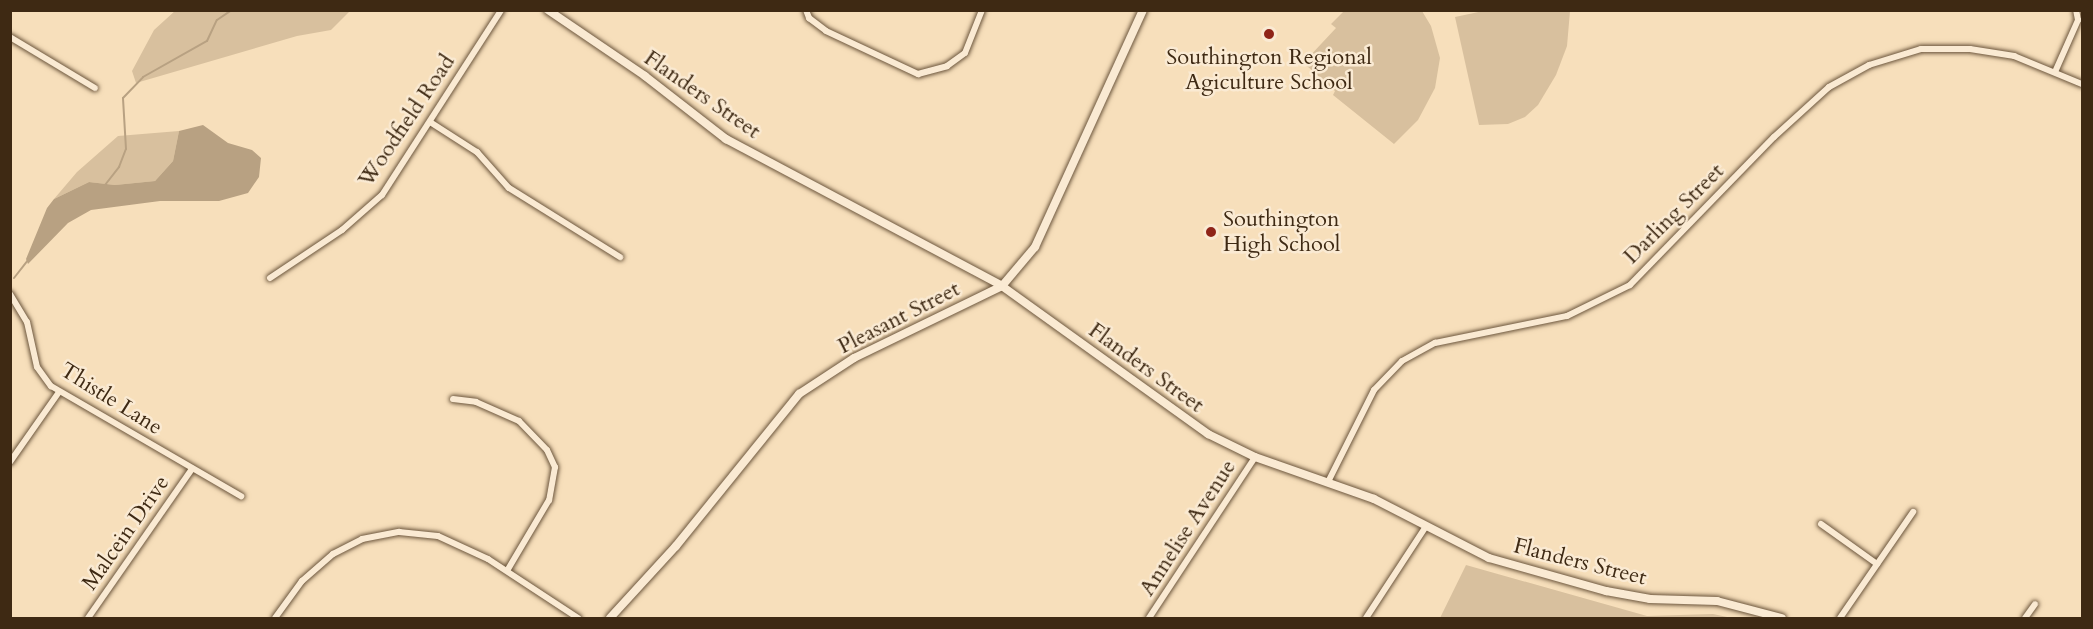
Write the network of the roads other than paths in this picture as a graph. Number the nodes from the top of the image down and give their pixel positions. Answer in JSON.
{"nodes":[{"id":1,"x":501,"y":10,"type":"edge"},
{"id":2,"x":548,"y":10,"type":"edge"},
{"id":3,"x":806,"y":10,"type":"edge"},
{"id":4,"x":982,"y":10,"type":"edge"},
{"id":5,"x":1143,"y":10,"type":"edge"},
{"id":6,"x":2076,"y":10,"type":"edge"},
{"id":7,"x":10,"y":37,"type":"edge"},
{"id":8,"x":2055,"y":72,"type":"junction"},
{"id":9,"x":2082,"y":84,"type":"edge"},
{"id":10,"x":95,"y":88,"type":"dead end"},
{"id":11,"x":430,"y":122,"type":"junction"},
{"id":12,"x":620,"y":257,"type":"dead end"},
{"id":13,"x":270,"y":278,"type":"dead end"},
{"id":14,"x":1002,"y":286,"type":"junction"},
{"id":15,"x":10,"y":294,"type":"edge"},
{"id":16,"x":59,"y":392,"type":"junction"},
{"id":17,"x":453,"y":399,"type":"dead end"},
{"id":18,"x":1255,"y":457,"type":"junction"},
{"id":19,"x":10,"y":462,"type":"edge"},
{"id":20,"x":192,"y":469,"type":"junction"},
{"id":21,"x":1328,"y":482,"type":"junction"},
{"id":22,"x":240,"y":496,"type":"dead end"},
{"id":23,"x":1913,"y":512,"type":"dead end"},
{"id":24,"x":1821,"y":524,"type":"dead end"},
{"id":25,"x":1425,"y":528,"type":"junction"},
{"id":26,"x":1877,"y":564,"type":"junction"},
{"id":27,"x":507,"y":571,"type":"junction"},
{"id":28,"x":2035,"y":604,"type":"dead end"},
{"id":29,"x":88,"y":618,"type":"edge"},
{"id":30,"x":275,"y":618,"type":"edge"},
{"id":31,"x":578,"y":618,"type":"edge"},
{"id":32,"x":610,"y":618,"type":"edge"},
{"id":33,"x":1149,"y":618,"type":"edge"},
{"id":34,"x":1366,"y":618,"type":"edge"},
{"id":35,"x":1782,"y":618,"type":"edge"},
{"id":36,"x":1840,"y":618,"type":"edge"},
{"id":37,"x":2025,"y":618,"type":"edge"}],
"edges":[{"from":1,"to":11,"type":"street","name":"Woodfield Road"},
{"from":2,"to":14,"type":"street","name":"Flanders Street"},
{"from":3,"to":4,"type":"street"},
{"from":5,"to":14,"type":"street","name":"Pleasant Street"},
{"from":6,"to":8,"type":"street"},
{"from":7,"to":10,"type":"street"},
{"from":8,"to":9,"type":"street","name":"Darling Street"},
{"from":8,"to":21,"type":"street","name":"Darling Street"},
{"from":11,"to":12,"type":"street"},
{"from":11,"to":13,"type":"street","name":"Woodfield Road"},
{"from":14,"to":18,"type":"street","name":"Flanders Street"},
{"from":14,"to":32,"type":"street","name":"Pleasant Street"},
{"from":15,"to":16,"type":"street","name":"Thistle Lane"},
{"from":16,"to":19,"type":"street"},
{"from":16,"to":20,"type":"street","name":"Thistle Lane"},
{"from":17,"to":27,"type":"street"},
{"from":18,"to":21,"type":"street","name":"Flanders Street"},
{"from":18,"to":33,"type":"street","name":"Annelise Avenue"},
{"from":20,"to":22,"type":"street","name":"Thistle Lane"},
{"from":20,"to":29,"type":"street","name":"Malcein Drive"},
{"from":21,"to":25,"type":"street","name":"Flanders Street"},
{"from":23,"to":26,"type":"street"},
{"from":24,"to":26,"type":"street"},
{"from":25,"to":34,"type":"street"},
{"from":25,"to":35,"type":"street","name":"Flanders Street"},
{"from":26,"to":36,"type":"street"},
{"from":27,"to":30,"type":"street"},
{"from":27,"to":31,"type":"street"},
{"from":28,"to":37,"type":"street"}]}
